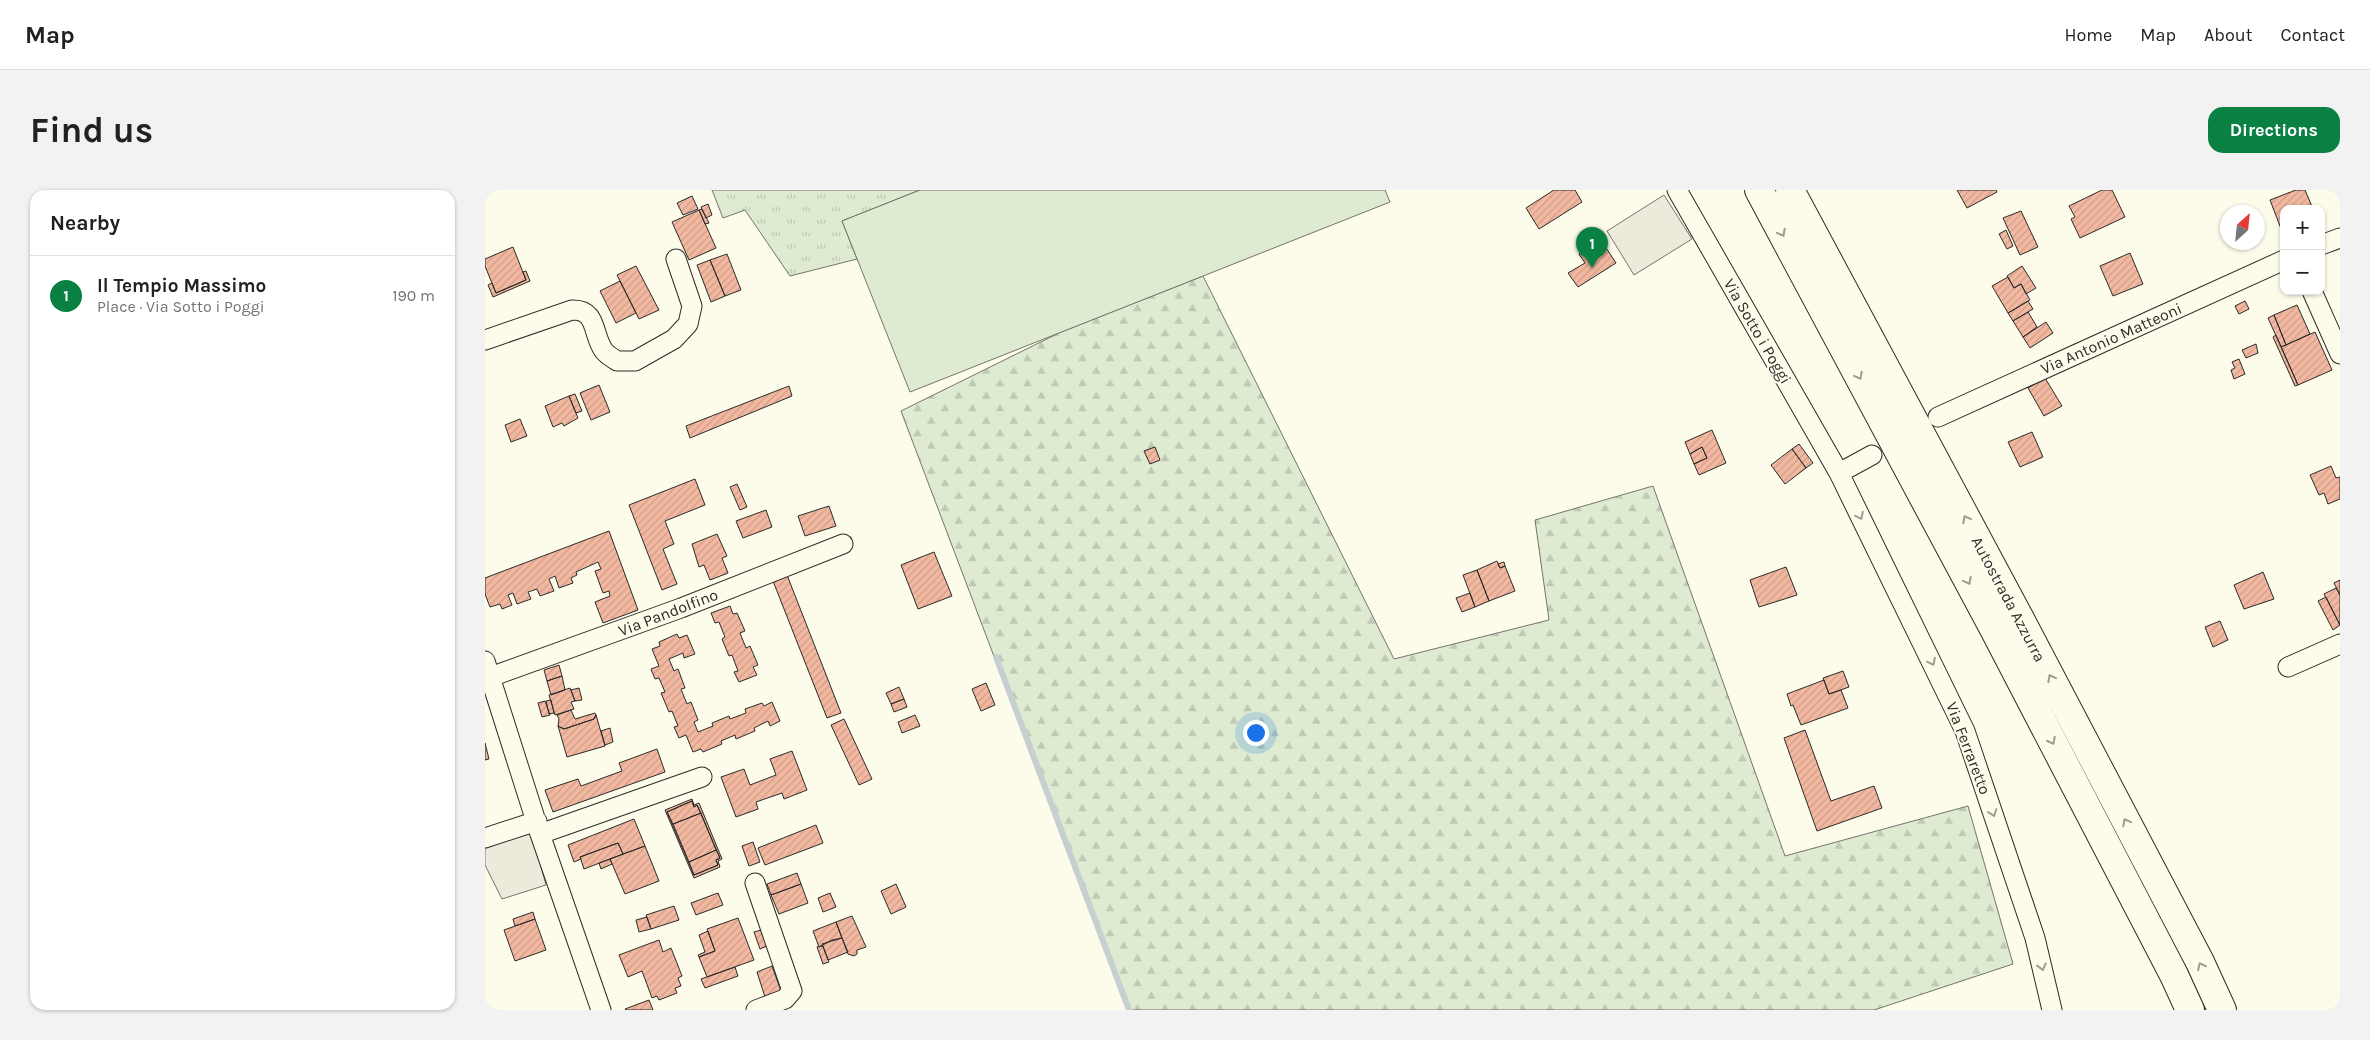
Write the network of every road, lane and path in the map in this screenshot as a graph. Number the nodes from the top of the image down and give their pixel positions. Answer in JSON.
{"nodes":[{"id":1,"x":1677,"y":190,"type":"edge"},
{"id":2,"x":1759,"y":190,"type":"edge"},
{"id":3,"x":1790,"y":190,"type":"edge"},
{"id":4,"x":2340,"y":238,"type":"edge"},
{"id":5,"x":2325,"y":244,"type":"edge"},
{"id":6,"x":676,"y":259,"type":"dead end"},
{"id":7,"x":2280,"y":262,"type":"edge"},
{"id":8,"x":2314,"y":295,"type":"edge"},
{"id":9,"x":485,"y":340,"type":"edge"},
{"id":10,"x":2340,"y":354,"type":"edge"},
{"id":11,"x":1938,"y":417,"type":"dead end"},
{"id":12,"x":1872,"y":455,"type":"dead end"},
{"id":13,"x":1839,"y":473,"type":"junction"},
{"id":14,"x":843,"y":544,"type":"dead end"},
{"id":15,"x":2340,"y":644,"type":"edge"},
{"id":16,"x":2288,"y":667,"type":"dead end"},
{"id":17,"x":487,"y":672,"type":"edge"},
{"id":18,"x":702,"y":777,"type":"dead end"},
{"id":19,"x":539,"y":827,"type":"junction"},
{"id":20,"x":485,"y":838,"type":"edge"},
{"id":21,"x":755,"y":883,"type":"dead end"},
{"id":22,"x":601,"y":1010,"type":"edge"},
{"id":23,"x":756,"y":1010,"type":"edge"},
{"id":24,"x":2052,"y":1010,"type":"edge"},
{"id":25,"x":2190,"y":1010,"type":"edge"},
{"id":26,"x":2222,"y":1010,"type":"edge"}],
"edges":[{"from":1,"to":13,"type":"street","name":"Via Sotto i Poggi"},
{"from":2,"to":25,"type":"highway","name":"Autostrada Azzurra","one_way":true},
{"from":26,"to":3,"type":"highway","name":"Autostrada Azzurra","one_way":true},
{"from":4,"to":5,"type":"street"},
{"from":6,"to":9,"type":"street"},
{"from":7,"to":11,"type":"street","name":"Via Antonio Matteoni"},
{"from":8,"to":10,"type":"street"},
{"from":12,"to":13,"type":"street"},
{"from":13,"to":24,"type":"street","name":"Via Ferraretto","one_way":true},
{"from":14,"to":17,"type":"street","name":"Via Pandolfino"},
{"from":15,"to":16,"type":"street"},
{"from":17,"to":19,"type":"street","name":"Via Pandolfino"},
{"from":18,"to":19,"type":"street"},
{"from":19,"to":20,"type":"street"},
{"from":19,"to":22,"type":"street","name":"Via Pandolfino"},
{"from":21,"to":23,"type":"street"}]}
